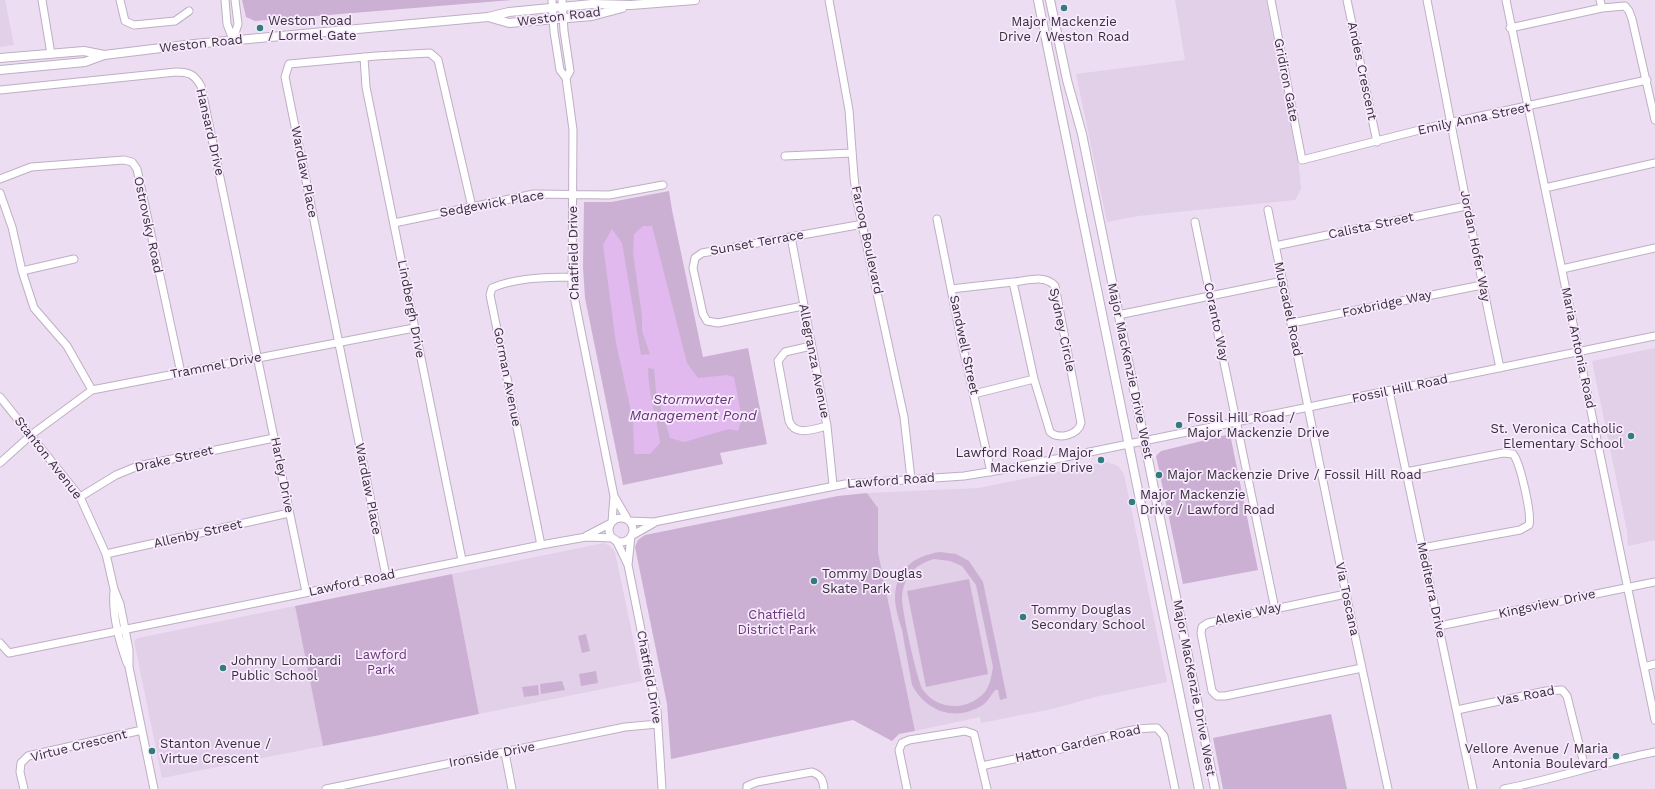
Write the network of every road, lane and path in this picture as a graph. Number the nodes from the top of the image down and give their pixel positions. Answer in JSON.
{"nodes":[{"id":1,"x":42,"y":0,"type":"edge"},
{"id":2,"x":120,"y":0,"type":"edge"},
{"id":3,"x":225,"y":0,"type":"edge"},
{"id":4,"x":235,"y":0,"type":"edge"},
{"id":5,"x":695,"y":0,"type":"edge"},
{"id":6,"x":829,"y":0,"type":"edge"},
{"id":7,"x":1038,"y":0,"type":"edge"},
{"id":8,"x":1050,"y":0,"type":"edge"},
{"id":9,"x":1271,"y":0,"type":"edge"},
{"id":10,"x":1347,"y":0,"type":"edge"},
{"id":11,"x":1427,"y":0,"type":"edge"},
{"id":12,"x":1506,"y":0,"type":"edge"},
{"id":13,"x":1600,"y":0,"type":"edge"},
{"id":14,"x":563,"y":3,"type":"edge"},
{"id":15,"x":552,"y":4,"type":"edge"},
{"id":16,"x":631,"y":5,"type":"junction"},
{"id":17,"x":1602,"y":8,"type":"junction"},
{"id":18,"x":189,"y":11,"type":"dead end"},
{"id":19,"x":488,"y":17,"type":"junction"},
{"id":20,"x":564,"y":18,"type":"junction"},
{"id":21,"x":553,"y":20,"type":"junction"},
{"id":22,"x":1510,"y":28,"type":"junction"},
{"id":23,"x":233,"y":40,"type":"junction"},
{"id":24,"x":51,"y":54,"type":"junction"},
{"id":25,"x":104,"y":55,"type":"junction"},
{"id":26,"x":364,"y":57,"type":"junction"},
{"id":27,"x":0,"y":58,"type":"edge"},
{"id":28,"x":0,"y":70,"type":"edge"},
{"id":29,"x":566,"y":78,"type":"junction"},
{"id":30,"x":1647,"y":80,"type":"junction"},
{"id":31,"x":0,"y":90,"type":"edge"},
{"id":32,"x":1528,"y":107,"type":"junction"},
{"id":33,"x":1655,"y":120,"type":"edge"},
{"id":34,"x":1452,"y":123,"type":"junction"},
{"id":35,"x":1377,"y":142,"type":"junction"},
{"id":36,"x":852,"y":153,"type":"junction"},
{"id":37,"x":785,"y":156,"type":"dead end"},
{"id":38,"x":1302,"y":160,"type":"joint"},
{"id":39,"x":1655,"y":163,"type":"edge"},
{"id":40,"x":0,"y":179,"type":"edge"},
{"id":41,"x":663,"y":185,"type":"dead end"},
{"id":42,"x":1545,"y":188,"type":"junction"},
{"id":43,"x":0,"y":193,"type":"edge"},
{"id":44,"x":574,"y":194,"type":"junction"},
{"id":45,"x":1466,"y":206,"type":"junction"},
{"id":46,"x":472,"y":207,"type":"junction"},
{"id":47,"x":1268,"y":210,"type":"dead end"},
{"id":48,"x":937,"y":219,"type":"dead end"},
{"id":49,"x":1195,"y":222,"type":"dead end"},
{"id":50,"x":394,"y":223,"type":"junction"},
{"id":51,"x":863,"y":224,"type":"junction"},
{"id":52,"x":790,"y":238,"type":"junction"},
{"id":53,"x":1275,"y":246,"type":"junction"},
{"id":54,"x":1655,"y":248,"type":"edge"},
{"id":55,"x":74,"y":259,"type":"dead end"},
{"id":56,"x":1562,"y":269,"type":"junction"},
{"id":57,"x":22,"y":271,"type":"junction"},
{"id":58,"x":572,"y":277,"type":"junction"},
{"id":59,"x":1282,"y":281,"type":"junction"},
{"id":60,"x":1013,"y":282,"type":"junction"},
{"id":61,"x":1482,"y":285,"type":"junction"},
{"id":62,"x":951,"y":289,"type":"junction"},
{"id":63,"x":1210,"y":296,"type":"junction"},
{"id":64,"x":803,"y":306,"type":"junction"},
{"id":65,"x":1118,"y":315,"type":"junction"},
{"id":66,"x":1292,"y":323,"type":"junction"},
{"id":67,"x":414,"y":328,"type":"junction"},
{"id":68,"x":1655,"y":336,"type":"edge"},
{"id":69,"x":338,"y":343,"type":"junction"},
{"id":70,"x":811,"y":346,"type":"junction"},
{"id":71,"x":1579,"y":352,"type":"junction"},
{"id":72,"x":257,"y":358,"type":"junction"},
{"id":73,"x":1500,"y":368,"type":"junction"},
{"id":74,"x":180,"y":373,"type":"junction"},
{"id":75,"x":1034,"y":379,"type":"junction"},
{"id":76,"x":92,"y":390,"type":"junction"},
{"id":77,"x":1389,"y":391,"type":"junction"},
{"id":78,"x":974,"y":394,"type":"junction"},
{"id":79,"x":0,"y":397,"type":"edge"},
{"id":80,"x":1309,"y":408,"type":"junction"},
{"id":81,"x":1237,"y":423,"type":"junction"},
{"id":82,"x":827,"y":426,"type":"junction"},
{"id":83,"x":31,"y":436,"type":"junction"},
{"id":84,"x":274,"y":438,"type":"junction"},
{"id":85,"x":1144,"y":441,"type":"junction"},
{"id":86,"x":1129,"y":444,"type":"junction"},
{"id":87,"x":0,"y":463,"type":"edge"},
{"id":88,"x":991,"y":472,"type":"junction"},
{"id":89,"x":1406,"y":472,"type":"junction"},
{"id":90,"x":911,"y":479,"type":"junction"},
{"id":91,"x":833,"y":485,"type":"junction"},
{"id":92,"x":80,"y":496,"type":"junction"},
{"id":93,"x":614,"y":496,"type":"junction"},
{"id":94,"x":289,"y":513,"type":"junction"},
{"id":95,"x":628,"y":520,"type":"junction"},
{"id":96,"x":654,"y":522,"type":"junction"},
{"id":97,"x":612,"y":523,"type":"junction"},
{"id":98,"x":586,"y":536,"type":"junction"},
{"id":99,"x":631,"y":536,"type":"junction"},
{"id":100,"x":615,"y":539,"type":"junction"},
{"id":101,"x":541,"y":545,"type":"junction"},
{"id":102,"x":1422,"y":548,"type":"junction"},
{"id":103,"x":106,"y":554,"type":"junction"},
{"id":104,"x":462,"y":560,"type":"junction"},
{"id":105,"x":628,"y":565,"type":"junction"},
{"id":106,"x":386,"y":576,"type":"junction"},
{"id":107,"x":1655,"y":582,"type":"edge"},
{"id":108,"x":1628,"y":588,"type":"junction"},
{"id":109,"x":306,"y":592,"type":"junction"},
{"id":110,"x":1346,"y":594,"type":"junction"},
{"id":111,"x":1275,"y":609,"type":"junction"},
{"id":112,"x":1439,"y":626,"type":"junction"},
{"id":113,"x":122,"y":630,"type":"junction"},
{"id":114,"x":0,"y":643,"type":"edge"},
{"id":115,"x":1655,"y":664,"type":"edge"},
{"id":116,"x":1644,"y":667,"type":"junction"},
{"id":117,"x":1362,"y":668,"type":"junction"},
{"id":118,"x":1457,"y":710,"type":"junction"},
{"id":119,"x":1655,"y":720,"type":"edge"},
{"id":120,"x":658,"y":724,"type":"junction"},
{"id":121,"x":142,"y":730,"type":"junction"},
{"id":122,"x":1655,"y":752,"type":"edge"},
{"id":123,"x":505,"y":753,"type":"junction"},
{"id":124,"x":982,"y":766,"type":"junction"},
{"id":125,"x":1585,"y":768,"type":"junction"},
{"id":126,"x":24,"y":789,"type":"edge"},
{"id":127,"x":154,"y":789,"type":"edge"},
{"id":128,"x":326,"y":789,"type":"edge"},
{"id":129,"x":512,"y":789,"type":"edge"},
{"id":130,"x":662,"y":789,"type":"edge"},
{"id":131,"x":747,"y":789,"type":"edge"},
{"id":132,"x":824,"y":789,"type":"edge"},
{"id":133,"x":907,"y":789,"type":"edge"},
{"id":134,"x":987,"y":789,"type":"edge"},
{"id":135,"x":1175,"y":789,"type":"edge"},
{"id":136,"x":1199,"y":789,"type":"edge"},
{"id":137,"x":1214,"y":789,"type":"edge"},
{"id":138,"x":1388,"y":789,"type":"edge"},
{"id":139,"x":1473,"y":789,"type":"edge"},
{"id":140,"x":1504,"y":789,"type":"edge"}],
"edges":[{"from":1,"to":24,"type":"street"},
{"from":2,"to":18,"type":"street"},
{"from":3,"to":23,"type":"street"},
{"from":4,"to":23,"type":"street"},
{"from":5,"to":16,"type":"main road","name":"Weston Road"},
{"from":6,"to":36,"type":"street","name":"Farooq Boulevard"},
{"from":7,"to":86,"type":"main road","name":"Major MacKenzie Drive West"},
{"from":8,"to":65,"type":"main road","name":"Major MacKenzie Drive West"},
{"from":9,"to":38,"type":"street","name":"Gridiron Gate"},
{"from":10,"to":35,"type":"street","name":"Andes Crescent"},
{"from":11,"to":34,"type":"street"},
{"from":12,"to":22,"type":"street","name":"Maria Antonia Road"},
{"from":13,"to":17,"type":"street"},
{"from":14,"to":15,"type":"main road","name":"Weston Road"},
{"from":14,"to":16,"type":"main road","name":"Weston Road"},
{"from":14,"to":20,"type":"street","name":"Chatfield Drive"},
{"from":15,"to":19,"type":"main road","name":"Weston Road"},
{"from":15,"to":21,"type":"street","name":"Chatfield Drive"},
{"from":16,"to":20,"type":"main road","name":"Weston Road"},
{"from":17,"to":22,"type":"street"},
{"from":17,"to":30,"type":"street"},
{"from":19,"to":21,"type":"main road","name":"Weston Road"},
{"from":19,"to":23,"type":"main road","name":"Weston Road"},
{"from":20,"to":21,"type":"main road","name":"Weston Road"},
{"from":20,"to":29,"type":"street","name":"Chatfield Drive"},
{"from":21,"to":29,"type":"street","name":"Chatfield Drive"},
{"from":22,"to":32,"type":"street","name":"Maria Antonia Road"},
{"from":23,"to":25,"type":"main road","name":"Weston Road"},
{"from":24,"to":25,"type":"main road","name":"Weston Road"},
{"from":24,"to":27,"type":"main road","name":"Weston Road"},
{"from":25,"to":28,"type":"main road","name":"Weston Road"},
{"from":26,"to":46,"type":"street","name":"Wardlaw Place"},
{"from":26,"to":50,"type":"street","name":"Lindbergh Drive"},
{"from":26,"to":69,"type":"street","name":"Wardlaw Place"},
{"from":29,"to":44,"type":"street","name":"Chatfield Drive"},
{"from":30,"to":32,"type":"street","name":"Emily Anna Street"},
{"from":30,"to":33,"type":"street"},
{"from":31,"to":72,"type":"street","name":"Hansard Drive"},
{"from":32,"to":34,"type":"street","name":"Emily Anna Street"},
{"from":32,"to":42,"type":"street","name":"Maria Antonia Road"},
{"from":34,"to":35,"type":"street","name":"Emily Anna Street"},
{"from":34,"to":45,"type":"street","name":"Jordan Hofer Way"},
{"from":35,"to":38,"type":"street","name":"Emily Anna Street"},
{"from":36,"to":37,"type":"street"},
{"from":36,"to":51,"type":"street","name":"Farooq Boulevard"},
{"from":39,"to":42,"type":"street"},
{"from":40,"to":74,"type":"street","name":"Ostrovsky Road"},
{"from":41,"to":44,"type":"street","name":"Sedgewick Place"},
{"from":42,"to":56,"type":"street","name":"Maria Antonia Road"},
{"from":43,"to":57,"type":"street"},
{"from":44,"to":46,"type":"street","name":"Sedgewick Place"},
{"from":44,"to":58,"type":"street","name":"Chatfield Drive"},
{"from":45,"to":53,"type":"street","name":"Calista Street"},
{"from":45,"to":61,"type":"street","name":"Jordan Hofer Way"},
{"from":46,"to":50,"type":"street","name":"Sedgewick Place"},
{"from":47,"to":53,"type":"street","name":"Muscadel Road"},
{"from":48,"to":62,"type":"street","name":"Sandwell Street"},
{"from":49,"to":63,"type":"street","name":"Coranto Way"},
{"from":50,"to":67,"type":"street","name":"Lindbergh Drive"},
{"from":51,"to":52,"type":"street","name":"Sunset Terrace"},
{"from":51,"to":90,"type":"street","name":"Farooq Boulevard"},
{"from":52,"to":64,"type":"street","name":"Allegranza Avenue"},
{"from":52,"to":64,"type":"street","name":"Sunset Terrace"},
{"from":53,"to":59,"type":"street","name":"Muscadel Road"},
{"from":54,"to":56,"type":"street"},
{"from":55,"to":57,"type":"street"},
{"from":56,"to":71,"type":"street","name":"Maria Antonia Road"},
{"from":57,"to":76,"type":"street"},
{"from":58,"to":93,"type":"street","name":"Chatfield Drive"},
{"from":58,"to":101,"type":"street","name":"Gorman Avenue"},
{"from":59,"to":63,"type":"street"},
{"from":59,"to":66,"type":"street","name":"Muscadel Road"},
{"from":60,"to":62,"type":"street"},
{"from":60,"to":75,"type":"street","name":"Sydney Circle"},
{"from":60,"to":75,"type":"street","name":"Sydney Circle"},
{"from":61,"to":66,"type":"street","name":"Foxbridge Way"},
{"from":61,"to":73,"type":"street","name":"Jordan Hofer Way"},
{"from":62,"to":78,"type":"street","name":"Sandwell Street"},
{"from":63,"to":65,"type":"street"},
{"from":63,"to":81,"type":"street","name":"Coranto Way"},
{"from":64,"to":70,"type":"street","name":"Allegranza Avenue"},
{"from":65,"to":85,"type":"main road","name":"Major MacKenzie Drive West"},
{"from":66,"to":80,"type":"street","name":"Muscadel Road"},
{"from":67,"to":69,"type":"street","name":"Trammel Drive"},
{"from":67,"to":104,"type":"street","name":"Lindbergh Drive"},
{"from":68,"to":71,"type":"street","name":"Fossil Hill Road"},
{"from":69,"to":72,"type":"street","name":"Trammel Drive"},
{"from":69,"to":106,"type":"street","name":"Wardlaw Place"},
{"from":70,"to":82,"type":"street","name":"Allegranza Avenue"},
{"from":70,"to":82,"type":"street"},
{"from":71,"to":73,"type":"street","name":"Fossil Hill Road"},
{"from":71,"to":108,"type":"street","name":"Maria Antonia Road"},
{"from":72,"to":74,"type":"street","name":"Trammel Drive"},
{"from":72,"to":84,"type":"street","name":"Harley Drive"},
{"from":73,"to":77,"type":"street","name":"Fossil Hill Road"},
{"from":74,"to":76,"type":"street","name":"Trammel Drive"},
{"from":75,"to":78,"type":"street"},
{"from":76,"to":83,"type":"street","name":"Trammel Drive"},
{"from":77,"to":80,"type":"street","name":"Fossil Hill Road"},
{"from":77,"to":89,"type":"street","name":"Mediterra Drive"},
{"from":78,"to":88,"type":"street","name":"Sandwell Street"},
{"from":79,"to":83,"type":"street","name":"Stanton Avenue"},
{"from":80,"to":81,"type":"street","name":"Fossil Hill Road"},
{"from":80,"to":110,"type":"street","name":"Via Toscana"},
{"from":81,"to":85,"type":"street","name":"Fossil Hill Road"},
{"from":81,"to":111,"type":"street","name":"Coranto Way"},
{"from":82,"to":91,"type":"street","name":"Allegranza Avenue"},
{"from":83,"to":87,"type":"street","name":"Trammel Drive"},
{"from":83,"to":92,"type":"street","name":"Stanton Avenue"},
{"from":84,"to":92,"type":"street","name":"Drake Street"},
{"from":84,"to":94,"type":"street","name":"Harley Drive"},
{"from":85,"to":86,"type":"street","name":"Fossil Hill Road"},
{"from":85,"to":137,"type":"main road","name":"Major MacKenzie Drive West"},
{"from":86,"to":88,"type":"street","name":"Lawford Road"},
{"from":86,"to":136,"type":"main road","name":"Major MacKenzie Drive West"},
{"from":88,"to":90,"type":"street","name":"Lawford Road"},
{"from":89,"to":102,"type":"street","name":"Mediterra Drive"},
{"from":89,"to":102,"type":"street"},
{"from":90,"to":91,"type":"street","name":"Lawford Road"},
{"from":91,"to":96,"type":"street","name":"Lawford Road"},
{"from":92,"to":103,"type":"street","name":"Stanton Avenue"},
{"from":93,"to":95,"type":"street","name":"Chatfield Drive"},
{"from":93,"to":97,"type":"street","name":"Chatfield Drive"},
{"from":94,"to":103,"type":"street","name":"Allenby Street"},
{"from":94,"to":109,"type":"street","name":"Harley Drive"},
{"from":95,"to":96,"type":"street","name":"Lawford Road"},
{"from":95,"to":97,"type":"street"},
{"from":95,"to":99,"type":"street"},
{"from":96,"to":99,"type":"street","name":"Lawford Road"},
{"from":97,"to":98,"type":"street","name":"Lawford Road"},
{"from":97,"to":100,"type":"street"},
{"from":98,"to":100,"type":"street","name":"Lawford Road"},
{"from":98,"to":101,"type":"street","name":"Lawford Road"},
{"from":99,"to":100,"type":"street"},
{"from":99,"to":105,"type":"street","name":"Chatfield Drive"},
{"from":100,"to":105,"type":"street","name":"Chatfield Drive"},
{"from":101,"to":104,"type":"street","name":"Lawford Road"},
{"from":102,"to":112,"type":"street","name":"Mediterra Drive"},
{"from":103,"to":113,"type":"street","name":"Stanton Avenue"},
{"from":104,"to":106,"type":"street","name":"Lawford Road"},
{"from":105,"to":120,"type":"street","name":"Chatfield Drive"},
{"from":106,"to":109,"type":"street","name":"Lawford Road"},
{"from":107,"to":108,"type":"street","name":"Kingsview Drive"},
{"from":108,"to":112,"type":"street","name":"Kingsview Drive"},
{"from":108,"to":116,"type":"street","name":"Maria Antonia Road"},
{"from":109,"to":113,"type":"street","name":"Lawford Road"},
{"from":110,"to":111,"type":"street","name":"Alexie Way"},
{"from":110,"to":117,"type":"street","name":"Via Toscana"},
{"from":111,"to":117,"type":"street","name":"Alexie Way"},
{"from":112,"to":118,"type":"street","name":"Mediterra Drive"},
{"from":113,"to":114,"type":"street","name":"Lawford Road"},
{"from":113,"to":121,"type":"street","name":"Stanton Avenue"},
{"from":115,"to":116,"type":"street"},
{"from":116,"to":119,"type":"street","name":"Maria Antonia Road"},
{"from":117,"to":138,"type":"street","name":"Via Toscana"},
{"from":118,"to":125,"type":"street","name":"Vas Road"},
{"from":118,"to":139,"type":"street","name":"Mediterra Drive"},
{"from":120,"to":123,"type":"street","name":"Ironside Drive"},
{"from":120,"to":130,"type":"street","name":"Chatfield Drive"},
{"from":121,"to":126,"type":"street","name":"Virtue Crescent"},
{"from":121,"to":127,"type":"street","name":"Stanton Avenue"},
{"from":122,"to":125,"type":"street"},
{"from":123,"to":128,"type":"street","name":"Ironside Drive"},
{"from":123,"to":129,"type":"street"},
{"from":124,"to":133,"type":"street"},
{"from":124,"to":134,"type":"street"},
{"from":124,"to":135,"type":"street","name":"Hatton Garden Road"},
{"from":125,"to":140,"type":"street"},
{"from":131,"to":132,"type":"street"}]}
